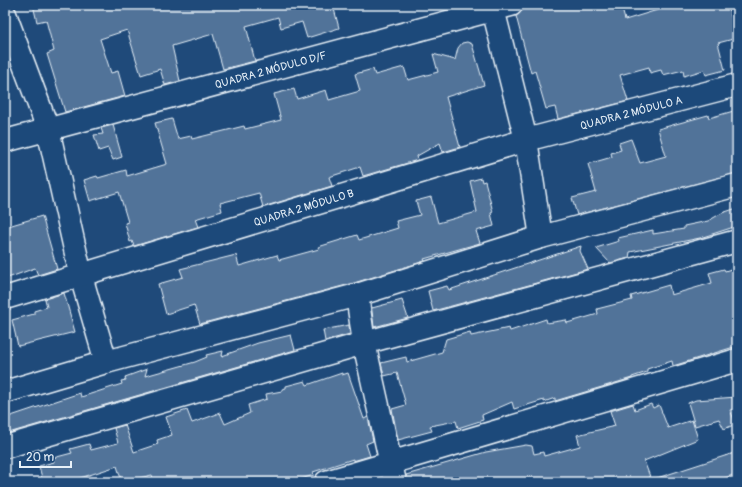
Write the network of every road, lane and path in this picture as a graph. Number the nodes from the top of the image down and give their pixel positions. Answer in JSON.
{"nodes":[{"id":1,"x":498,"y":7,"type":"edge"},
{"id":2,"x":5,"y":14,"type":"edge"},
{"id":3,"x":737,"y":85,"type":"edge"},
{"id":4,"x":48,"y":129,"type":"junction"},
{"id":5,"x":526,"y":140,"type":"junction"},
{"id":6,"x":5,"y":141,"type":"edge"},
{"id":7,"x":737,"y":185,"type":"edge"},
{"id":8,"x":542,"y":237,"type":"junction"},
{"id":9,"x":737,"y":241,"type":"edge"},
{"id":10,"x":81,"y":276,"type":"junction"},
{"id":11,"x":357,"y":295,"type":"junction"},
{"id":12,"x":5,"y":298,"type":"edge"},
{"id":13,"x":364,"y":343,"type":"junction"},
{"id":14,"x":737,"y":360,"type":"edge"},
{"id":15,"x":106,"y":362,"type":"junction"},
{"id":16,"x":5,"y":392,"type":"edge"},
{"id":17,"x":5,"y":447,"type":"edge"},
{"id":18,"x":393,"y":473,"type":"edge"},
{"id":19,"x":326,"y":482,"type":"edge"}],
"edges":[{"from":1,"to":4,"type":"street","name":"QUADRA 2 MÓDULO D/F"},
{"from":1,"to":5,"type":"street"},
{"from":2,"to":4,"type":"street"},
{"from":3,"to":5,"type":"street","name":"QUADRA 2 MÓDULO A"},
{"from":4,"to":6,"type":"street","name":"QUADRA 2 MÓDULO D/F"},
{"from":4,"to":10,"type":"street"},
{"from":5,"to":8,"type":"street"},
{"from":5,"to":10,"type":"street","name":"QUADRA 2 MÓDULO B"},
{"from":7,"to":8,"type":"street"},
{"from":8,"to":11,"type":"street"},
{"from":9,"to":13,"type":"street"},
{"from":10,"to":12,"type":"street","name":"QUADRA 2 MÓDULO B"},
{"from":10,"to":15,"type":"street"},
{"from":11,"to":13,"type":"street"},
{"from":11,"to":15,"type":"street"},
{"from":13,"to":17,"type":"street"},
{"from":13,"to":18,"type":"street"},
{"from":14,"to":18,"type":"street"},
{"from":15,"to":16,"type":"street"},
{"from":18,"to":19,"type":"street"}]}
